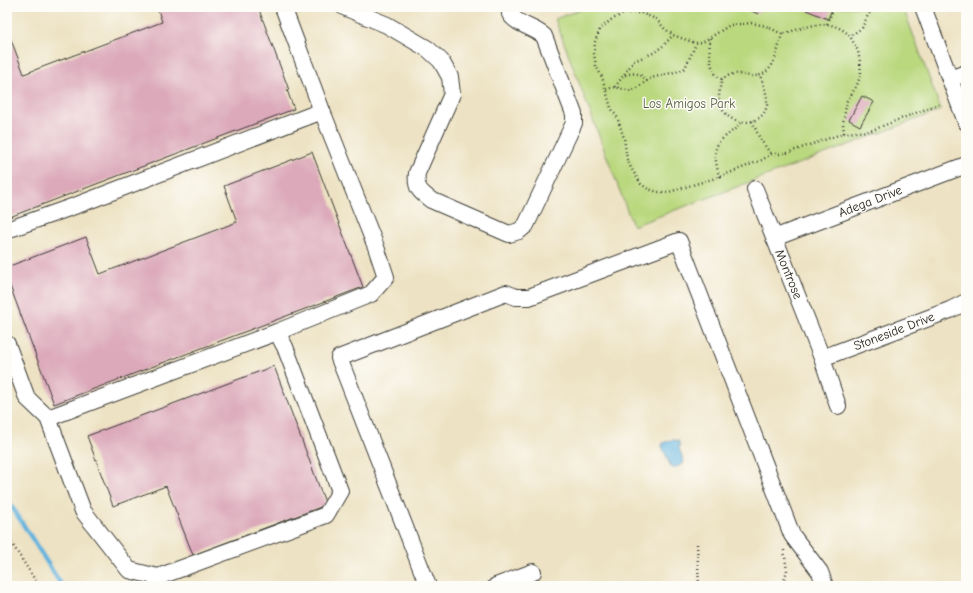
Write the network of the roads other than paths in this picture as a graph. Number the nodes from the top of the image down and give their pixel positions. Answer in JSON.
{"nodes":[{"id":1,"x":283,"y":7,"type":"edge"},
{"id":2,"x":344,"y":7,"type":"edge"},
{"id":3,"x":513,"y":7,"type":"edge"},
{"id":4,"x":923,"y":7,"type":"edge"},
{"id":5,"x":966,"y":73,"type":"edge"},
{"id":6,"x":950,"y":79,"type":"junction"},
{"id":7,"x":322,"y":111,"type":"junction"},
{"id":8,"x":966,"y":122,"type":"edge"},
{"id":9,"x":966,"y":164,"type":"edge"},
{"id":10,"x":755,"y":190,"type":"dead end"},
{"id":11,"x":7,"y":230,"type":"edge"},
{"id":12,"x":774,"y":238,"type":"junction"},
{"id":13,"x":966,"y":302,"type":"edge"},
{"id":14,"x":278,"y":332,"type":"junction"},
{"id":15,"x":7,"y":344,"type":"edge"},
{"id":16,"x":822,"y":358,"type":"junction"},
{"id":17,"x":838,"y":406,"type":"dead end"},
{"id":18,"x":48,"y":418,"type":"junction"},
{"id":19,"x":533,"y":572,"type":"dead end"},
{"id":20,"x":428,"y":586,"type":"edge"},
{"id":21,"x":496,"y":586,"type":"edge"},
{"id":22,"x":826,"y":586,"type":"edge"}],
"edges":[{"from":1,"to":7,"type":"street"},
{"from":2,"to":3,"type":"street"},
{"from":4,"to":6,"type":"street"},
{"from":5,"to":6,"type":"street"},
{"from":6,"to":8,"type":"street"},
{"from":7,"to":11,"type":"street"},
{"from":7,"to":14,"type":"street"},
{"from":9,"to":12,"type":"street","name":"Adega Drive"},
{"from":10,"to":12,"type":"street","name":"Montrose"},
{"from":12,"to":16,"type":"street","name":"Montrose"},
{"from":13,"to":16,"type":"street","name":"Stoneside Drive"},
{"from":14,"to":18,"type":"street"},
{"from":14,"to":18,"type":"street"},
{"from":15,"to":18,"type":"street"},
{"from":16,"to":17,"type":"street","name":"Montrose"},
{"from":19,"to":21,"type":"street"},
{"from":20,"to":22,"type":"street"}]}
